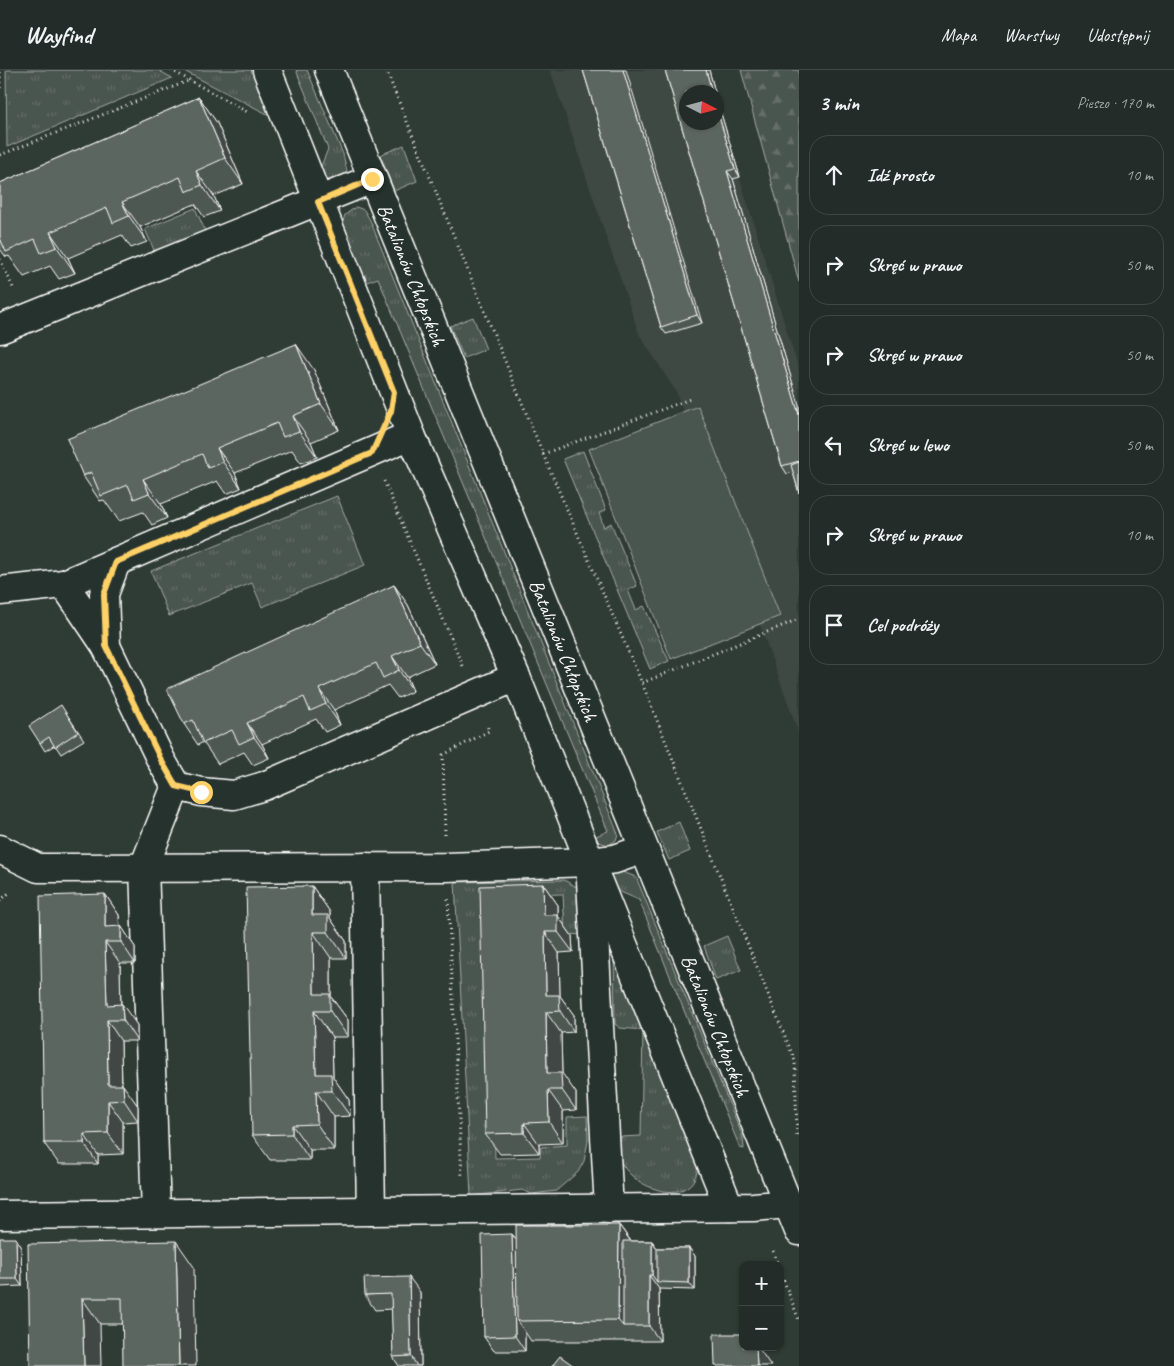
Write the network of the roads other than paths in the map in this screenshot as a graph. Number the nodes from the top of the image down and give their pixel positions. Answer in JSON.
{"nodes":[{"id":1,"x":267,"y":70,"type":"edge"},
{"id":2,"x":329,"y":70,"type":"edge"},
{"id":3,"x":372,"y":179,"type":"junction"},
{"id":4,"x":318,"y":202,"type":"junction"},
{"id":5,"x":0,"y":329,"type":"edge"},
{"id":6,"x":411,"y":435,"type":"junction"},
{"id":7,"x":116,"y":562,"type":"junction"},
{"id":8,"x":64,"y":584,"type":"junction"},
{"id":9,"x":0,"y":591,"type":"edge"},
{"id":10,"x":106,"y":646,"type":"junction"},
{"id":11,"x":516,"y":677,"type":"junction"},
{"id":12,"x":176,"y":786,"type":"junction"},
{"id":13,"x":0,"y":849,"type":"edge"},
{"id":14,"x":644,"y":849,"type":"junction"},
{"id":15,"x":590,"y":862,"type":"junction"},
{"id":16,"x":144,"y":867,"type":"junction"},
{"id":17,"x":365,"y":867,"type":"junction"},
{"id":18,"x":789,"y":1204,"type":"junction"},
{"id":19,"x":729,"y":1207,"type":"junction"},
{"id":20,"x":609,"y":1209,"type":"junction"},
{"id":21,"x":371,"y":1211,"type":"junction"},
{"id":22,"x":156,"y":1213,"type":"junction"},
{"id":23,"x":0,"y":1215,"type":"edge"},
{"id":24,"x":799,"y":1231,"type":"edge"}],
"edges":[{"from":1,"to":4,"type":"street"},
{"from":2,"to":3,"type":"street","name":"Batalionów Chłopskich"},
{"from":3,"to":4,"type":"street"},
{"from":3,"to":14,"type":"street","name":"Batalionów Chłopskich"},
{"from":4,"to":5,"type":"street"},
{"from":4,"to":6,"type":"street"},
{"from":6,"to":7,"type":"street"},
{"from":6,"to":11,"type":"street"},
{"from":7,"to":8,"type":"street"},
{"from":7,"to":10,"type":"street"},
{"from":8,"to":9,"type":"street"},
{"from":8,"to":10,"type":"street"},
{"from":10,"to":12,"type":"street"},
{"from":11,"to":12,"type":"street"},
{"from":11,"to":15,"type":"street"},
{"from":12,"to":16,"type":"street"},
{"from":13,"to":16,"type":"street"},
{"from":14,"to":15,"type":"street"},
{"from":14,"to":18,"type":"street","name":"Batalionów Chłopskich"},
{"from":15,"to":17,"type":"street"},
{"from":15,"to":19,"type":"street"},
{"from":15,"to":20,"type":"street"},
{"from":16,"to":17,"type":"street"},
{"from":16,"to":22,"type":"street"},
{"from":17,"to":21,"type":"street"},
{"from":18,"to":19,"type":"street"},
{"from":18,"to":24,"type":"street","name":"Batalionów Chłopskich"},
{"from":19,"to":20,"type":"street"},
{"from":20,"to":21,"type":"street"},
{"from":21,"to":22,"type":"street"},
{"from":22,"to":23,"type":"street"}]}
